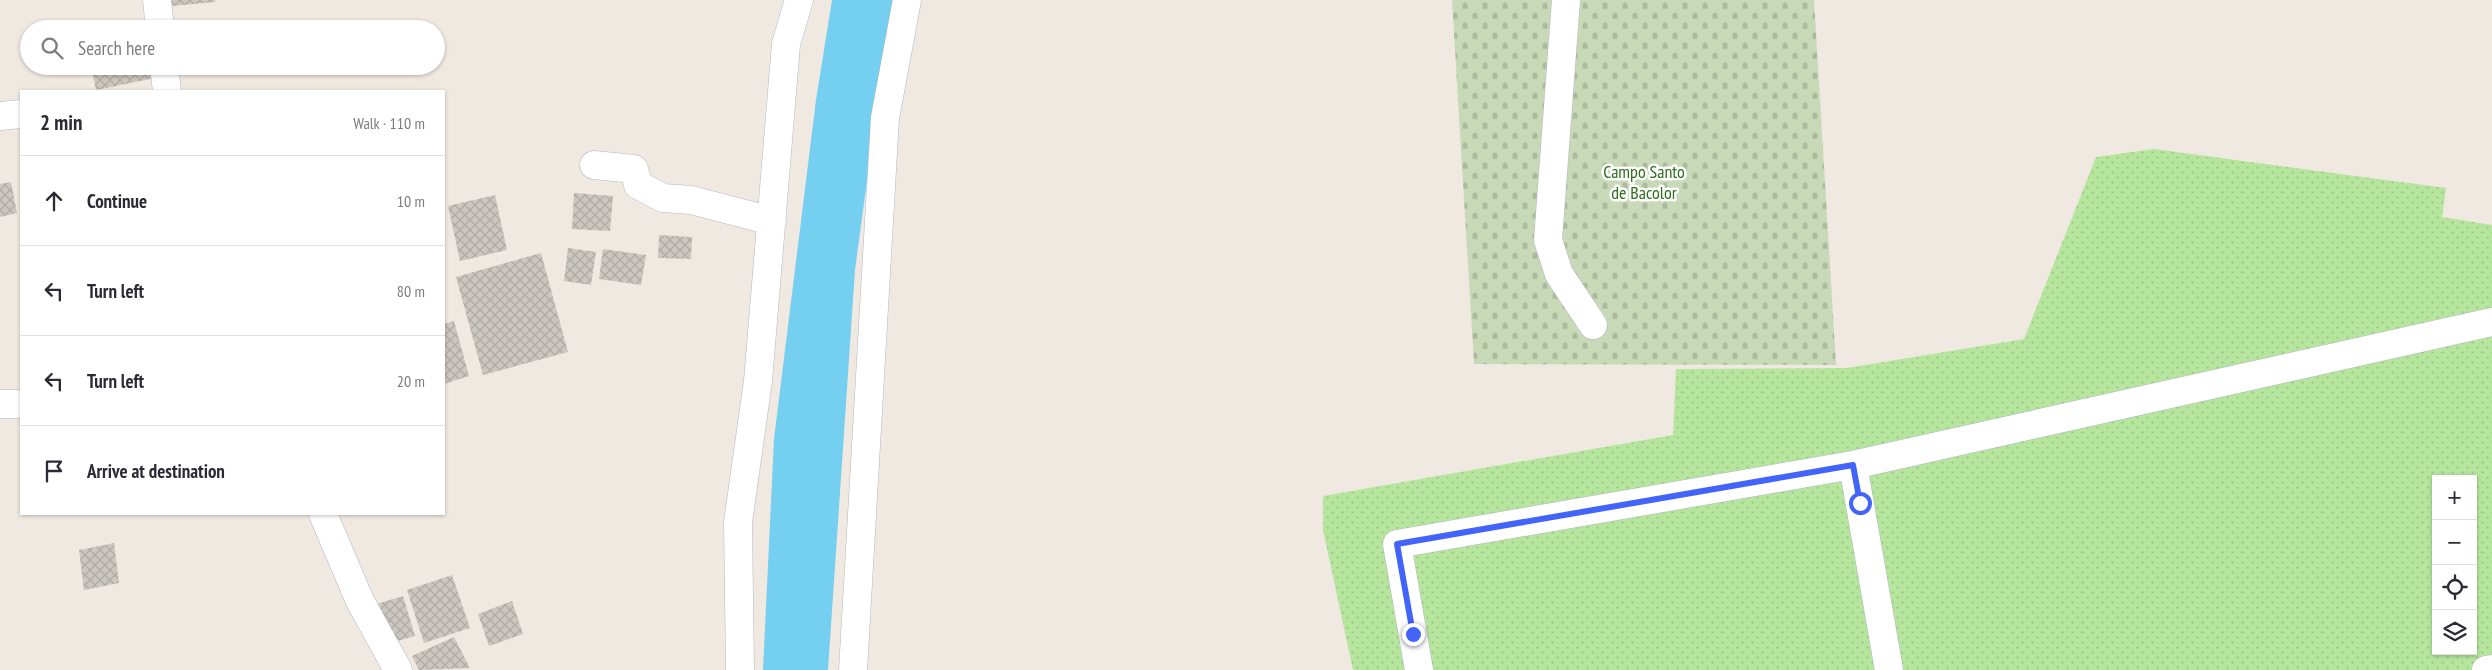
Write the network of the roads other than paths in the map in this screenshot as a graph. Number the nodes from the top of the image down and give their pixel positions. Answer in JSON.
{"nodes":[{"id":1,"x":157,"y":0,"type":"edge"},
{"id":2,"x":799,"y":0,"type":"edge"},
{"id":3,"x":907,"y":0,"type":"edge"},
{"id":4,"x":1566,"y":0,"type":"edge"},
{"id":5,"x":159,"y":20,"type":"edge"},
{"id":6,"x":165,"y":75,"type":"edge"},
{"id":7,"x":167,"y":90,"type":"edge"},
{"id":8,"x":20,"y":114,"type":"edge"},
{"id":9,"x":0,"y":116,"type":"edge"},
{"id":10,"x":594,"y":165,"type":"dead end"},
{"id":11,"x":772,"y":221,"type":"junction"},
{"id":12,"x":2492,"y":322,"type":"edge"},
{"id":13,"x":1593,"y":324,"type":"dead end"},
{"id":14,"x":0,"y":404,"type":"edge"},
{"id":15,"x":20,"y":404,"type":"edge"},
{"id":16,"x":1853,"y":465,"type":"junction"},
{"id":17,"x":323,"y":515,"type":"edge"},
{"id":18,"x":2492,"y":669,"type":"edge"},
{"id":19,"x":398,"y":670,"type":"edge"},
{"id":20,"x":740,"y":670,"type":"edge"},
{"id":21,"x":853,"y":670,"type":"edge"},
{"id":22,"x":1419,"y":670,"type":"edge"},
{"id":23,"x":1889,"y":670,"type":"edge"},
{"id":24,"x":2486,"y":670,"type":"edge"}],
"edges":[{"from":1,"to":5,"type":"street"},
{"from":2,"to":11,"type":"street"},
{"from":3,"to":21,"type":"street"},
{"from":4,"to":13,"type":"street"},
{"from":6,"to":7,"type":"street"},
{"from":8,"to":9,"type":"street"},
{"from":10,"to":11,"type":"street"},
{"from":11,"to":20,"type":"street"},
{"from":12,"to":16,"type":"street"},
{"from":14,"to":15,"type":"street"},
{"from":16,"to":22,"type":"street"},
{"from":16,"to":23,"type":"street"},
{"from":17,"to":19,"type":"street"},
{"from":18,"to":24,"type":"street"}]}
